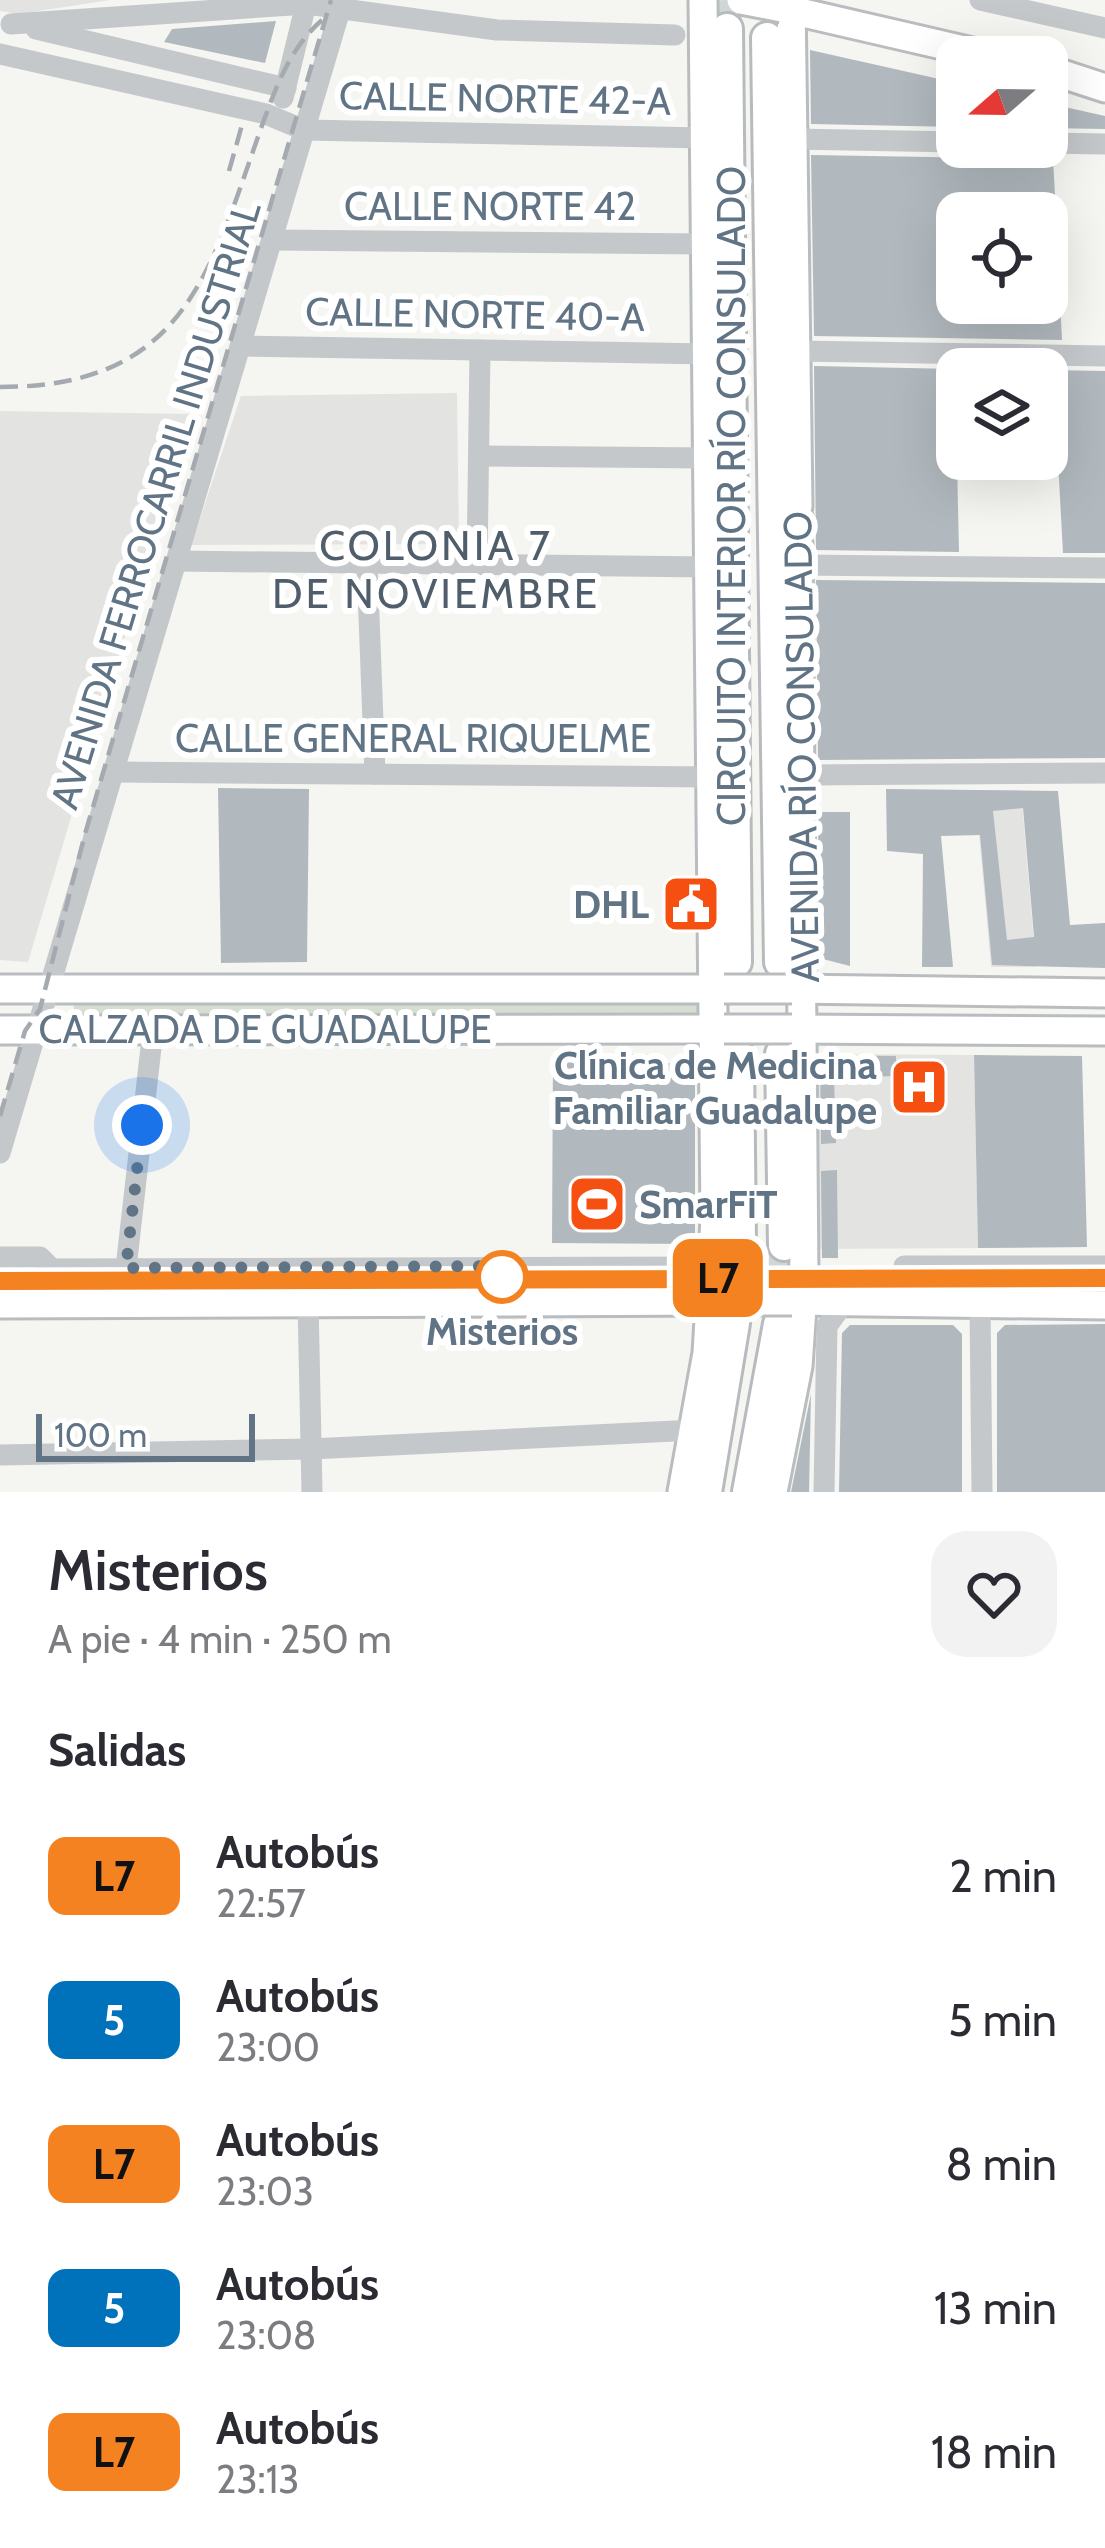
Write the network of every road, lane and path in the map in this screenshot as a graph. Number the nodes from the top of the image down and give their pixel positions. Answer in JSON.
{"nodes":[{"id":1,"x":703,"y":0,"type":"edge"},
{"id":2,"x":741,"y":0,"type":"edge"},
{"id":3,"x":980,"y":0,"type":"edge"},
{"id":4,"x":307,"y":2,"type":"edge"},
{"id":5,"x":342,"y":3,"type":"edge"},
{"id":6,"x":788,"y":6,"type":"edge"},
{"id":7,"x":6,"y":22,"type":"edge"},
{"id":8,"x":1105,"y":28,"type":"edge"},
{"id":9,"x":727,"y":29,"type":"tunnel mouth"},
{"id":10,"x":675,"y":35,"type":"dead end"},
{"id":11,"x":767,"y":38,"type":"dead end"},
{"id":12,"x":936,"y":43,"type":"edge"},
{"id":13,"x":0,"y":54,"type":"edge"},
{"id":14,"x":1068,"y":74,"type":"edge"},
{"id":15,"x":1105,"y":83,"type":"edge"},
{"id":16,"x":286,"y":88,"type":"junction"},
{"id":17,"x":276,"y":118,"type":"junction"},
{"id":18,"x":304,"y":130,"type":"junction"},
{"id":19,"x":705,"y":138,"type":"junction"},
{"id":20,"x":793,"y":140,"type":"junction"},
{"id":21,"x":936,"y":142,"type":"edge"},
{"id":22,"x":1068,"y":143,"type":"edge"},
{"id":23,"x":1105,"y":144,"type":"edge"},
{"id":24,"x":273,"y":240,"type":"junction"},
{"id":25,"x":706,"y":244,"type":"junction"},
{"id":26,"x":242,"y":346,"type":"junction"},
{"id":27,"x":480,"y":350,"type":"junction"},
{"id":28,"x":796,"y":351,"type":"junction"},
{"id":29,"x":708,"y":354,"type":"junction"},
{"id":30,"x":1105,"y":356,"type":"edge"},
{"id":31,"x":770,"y":437,"type":"junction"},
{"id":32,"x":478,"y":456,"type":"junction"},
{"id":33,"x":720,"y":460,"type":"junction"},
{"id":34,"x":710,"y":522,"type":"junction"},
{"id":35,"x":798,"y":522,"type":"junction"},
{"id":36,"x":177,"y":561,"type":"junction"},
{"id":37,"x":367,"y":564,"type":"junction"},
{"id":38,"x":477,"y":565,"type":"junction"},
{"id":39,"x":799,"y":566,"type":"junction"},
{"id":40,"x":710,"y":567,"type":"junction"},
{"id":41,"x":1105,"y":568,"type":"edge"},
{"id":42,"x":729,"y":604,"type":"junction"},
{"id":43,"x":775,"y":607,"type":"junction"},
{"id":44,"x":113,"y":772,"type":"junction"},
{"id":45,"x":1105,"y":773,"type":"edge"},
{"id":46,"x":375,"y":774,"type":"junction"},
{"id":47,"x":801,"y":775,"type":"junction"},
{"id":48,"x":713,"y":777,"type":"junction"},
{"id":49,"x":725,"y":980,"type":"junction"},
{"id":50,"x":792,"y":980,"type":"junction"},
{"id":51,"x":0,"y":989,"type":"edge"},
{"id":52,"x":46,"y":989,"type":"junction"},
{"id":53,"x":1105,"y":993,"type":"edge"},
{"id":54,"x":0,"y":1030,"type":"edge"},
{"id":55,"x":36,"y":1030,"type":"junction"},
{"id":56,"x":153,"y":1030,"type":"junction"},
{"id":57,"x":1105,"y":1031,"type":"edge"},
{"id":58,"x":792,"y":1037,"type":"junction"},
{"id":59,"x":726,"y":1038,"type":"junction"},
{"id":60,"x":0,"y":1153,"type":"edge"},
{"id":61,"x":740,"y":1245,"type":"tunnel mouth"},
{"id":62,"x":784,"y":1245,"type":"tunnel mouth"},
{"id":63,"x":0,"y":1257,"type":"edge"},
{"id":64,"x":904,"y":1266,"type":"dead end"},
{"id":65,"x":713,"y":1267,"type":"junction"},
{"id":66,"x":1105,"y":1267,"type":"edge"},
{"id":67,"x":126,"y":1268,"type":"junction"},
{"id":68,"x":308,"y":1301,"type":"junction"},
{"id":69,"x":0,"y":1304,"type":"edge"},
{"id":70,"x":843,"y":1304,"type":"junction"},
{"id":71,"x":980,"y":1304,"type":"junction"},
{"id":72,"x":1105,"y":1305,"type":"edge"},
{"id":73,"x":722,"y":1308,"type":"junction"},
{"id":74,"x":791,"y":1309,"type":"junction"},
{"id":75,"x":695,"y":1430,"type":"junction"},
{"id":76,"x":311,"y":1448,"type":"junction"},
{"id":77,"x":0,"y":1455,"type":"edge"},
{"id":78,"x":312,"y":1492,"type":"edge"},
{"id":79,"x":682,"y":1492,"type":"edge"},
{"id":80,"x":706,"y":1492,"type":"edge"},
{"id":81,"x":748,"y":1492,"type":"edge"},
{"id":82,"x":773,"y":1492,"type":"edge"},
{"id":83,"x":824,"y":1492,"type":"edge"},
{"id":84,"x":982,"y":1492,"type":"edge"}],
"edges":[{"from":1,"to":19,"type":"main road"},
{"from":2,"to":6,"type":"main road","bridge":true},
{"from":3,"to":8,"type":"street"},
{"from":4,"to":5,"type":"street"},
{"from":4,"to":7,"type":"street"},
{"from":4,"to":16,"type":"street"},
{"from":5,"to":10,"type":"street"},
{"from":5,"to":18,"type":"street","name":"AVENIDA FERROCARRIL INDUSTRIAL"},
{"from":6,"to":12,"type":"main road"},
{"from":6,"to":20,"type":"main road","name":"AVENIDA RÍO CONSULADO"},
{"from":7,"to":16,"type":"street"},
{"from":9,"to":33,"type":"highway","name":"CIRCUITO INTERIOR RÍO CONSULADO"},
{"from":11,"to":31,"type":"highway","name":"CIRCUITO INTERIOR RÍO CONSULADO"},
{"from":13,"to":17,"type":"street"},
{"from":14,"to":15,"type":"main road"},
{"from":16,"to":17,"type":"street"},
{"from":17,"to":18,"type":"street"},
{"from":18,"to":19,"type":"street","name":"CALLE NORTE 42-A"},
{"from":18,"to":24,"type":"street","name":"AVENIDA FERROCARRIL INDUSTRIAL"},
{"from":19,"to":25,"type":"main road"},
{"from":20,"to":21,"type":"street"},
{"from":20,"to":28,"type":"main road","name":"AVENIDA RÍO CONSULADO"},
{"from":22,"to":23,"type":"street"},
{"from":24,"to":25,"type":"street","name":"CALLE NORTE 42"},
{"from":24,"to":26,"type":"street","name":"AVENIDA FERROCARRIL INDUSTRIAL"},
{"from":25,"to":29,"type":"main road"},
{"from":26,"to":27,"type":"street","name":"CALLE NORTE 40-A"},
{"from":26,"to":36,"type":"street","name":"AVENIDA FERROCARRIL INDUSTRIAL"},
{"from":27,"to":29,"type":"street","name":"CALLE NORTE 40-A"},
{"from":27,"to":32,"type":"street"},
{"from":28,"to":30,"type":"street"},
{"from":28,"to":35,"type":"main road","name":"AVENIDA RÍO CONSULADO"},
{"from":29,"to":33,"type":"main road"},
{"from":31,"to":35,"type":"highway"},
{"from":31,"to":43,"type":"highway","name":"CIRCUITO INTERIOR RÍO CONSULADO"},
{"from":32,"to":33,"type":"street"},
{"from":32,"to":38,"type":"street"},
{"from":33,"to":34,"type":"highway"},
{"from":33,"to":42,"type":"highway","name":"CIRCUITO INTERIOR RÍO CONSULADO"},
{"from":34,"to":40,"type":"main road"},
{"from":34,"to":42,"type":"highway"},
{"from":35,"to":39,"type":"main road","name":"AVENIDA RÍO CONSULADO"},
{"from":35,"to":43,"type":"highway"},
{"from":36,"to":37,"type":"street"},
{"from":36,"to":44,"type":"street","name":"AVENIDA FERROCARRIL INDUSTRIAL"},
{"from":37,"to":38,"type":"street"},
{"from":37,"to":46,"type":"street"},
{"from":38,"to":40,"type":"street"},
{"from":39,"to":41,"type":"street"},
{"from":39,"to":47,"type":"main road","name":"AVENIDA RÍO CONSULADO"},
{"from":40,"to":48,"type":"main road"},
{"from":42,"to":49,"type":"highway","name":"CIRCUITO INTERIOR RÍO CONSULADO"},
{"from":43,"to":50,"type":"highway","name":"CIRCUITO INTERIOR RÍO CONSULADO"},
{"from":44,"to":46,"type":"street","name":"CALLE GENERAL RIQUELME"},
{"from":44,"to":52,"type":"street","name":"AVENIDA FERROCARRIL INDUSTRIAL"},
{"from":45,"to":47,"type":"street"},
{"from":46,"to":48,"type":"street","name":"CALLE GENERAL RIQUELME"},
{"from":47,"to":50,"type":"main road","name":"AVENIDA RÍO CONSULADO"},
{"from":48,"to":49,"type":"main road"},
{"from":49,"to":50,"type":"main road","name":"CALZADA DE GUADALUPE","bridge":true},
{"from":49,"to":52,"type":"main road","name":"CALZADA DE GUADALUPE"},
{"from":49,"to":59,"type":"main road"},
{"from":50,"to":53,"type":"main road","name":"CALZADA DE GUADALUPE"},
{"from":50,"to":58,"type":"main road","name":"AVENIDA RÍO CONSULADO"},
{"from":51,"to":52,"type":"main road","name":"CALZADA DE GUADALUPE"},
{"from":52,"to":55,"type":"street","name":"AVENIDA FERROCARRIL INDUSTRIAL"},
{"from":54,"to":55,"type":"main road","name":"CALZADA DE GUADALUPE"},
{"from":55,"to":56,"type":"main road","name":"CALZADA DE GUADALUPE"},
{"from":55,"to":60,"type":"street","name":"AVENIDA FERROCARRIL INDUSTRIAL"},
{"from":56,"to":59,"type":"main road","name":"CALZADA DE GUADALUPE"},
{"from":56,"to":67,"type":"street"},
{"from":57,"to":58,"type":"main road","name":"CALZADA DE GUADALUPE"},
{"from":58,"to":59,"type":"main road","name":"CALZADA DE GUADALUPE","bridge":true},
{"from":58,"to":62,"type":"highway"},
{"from":58,"to":74,"type":"main road","name":"AVENIDA RÍO CONSULADO"},
{"from":59,"to":61,"type":"highway"},
{"from":59,"to":65,"type":"main road"},
{"from":63,"to":67,"type":"street"},
{"from":64,"to":66,"type":"street"},
{"from":65,"to":67,"type":"street"},
{"from":65,"to":73,"type":"main road"},
{"from":68,"to":69,"type":"main road"},
{"from":68,"to":73,"type":"main road"},
{"from":68,"to":76,"type":"street"},
{"from":70,"to":71,"type":"main road"},
{"from":70,"to":74,"type":"main road"},
{"from":70,"to":83,"type":"street"},
{"from":71,"to":72,"type":"main road"},
{"from":71,"to":84,"type":"street"},
{"from":73,"to":74,"type":"main road","bridge":true},
{"from":73,"to":75,"type":"main road"},
{"from":73,"to":80,"type":"highway"},
{"from":74,"to":81,"type":"highway"},
{"from":74,"to":82,"type":"main road","name":"AVENIDA RÍO CONSULADO"},
{"from":75,"to":76,"type":"street"},
{"from":75,"to":79,"type":"main road"},
{"from":76,"to":77,"type":"street"},
{"from":76,"to":78,"type":"street"}]}
